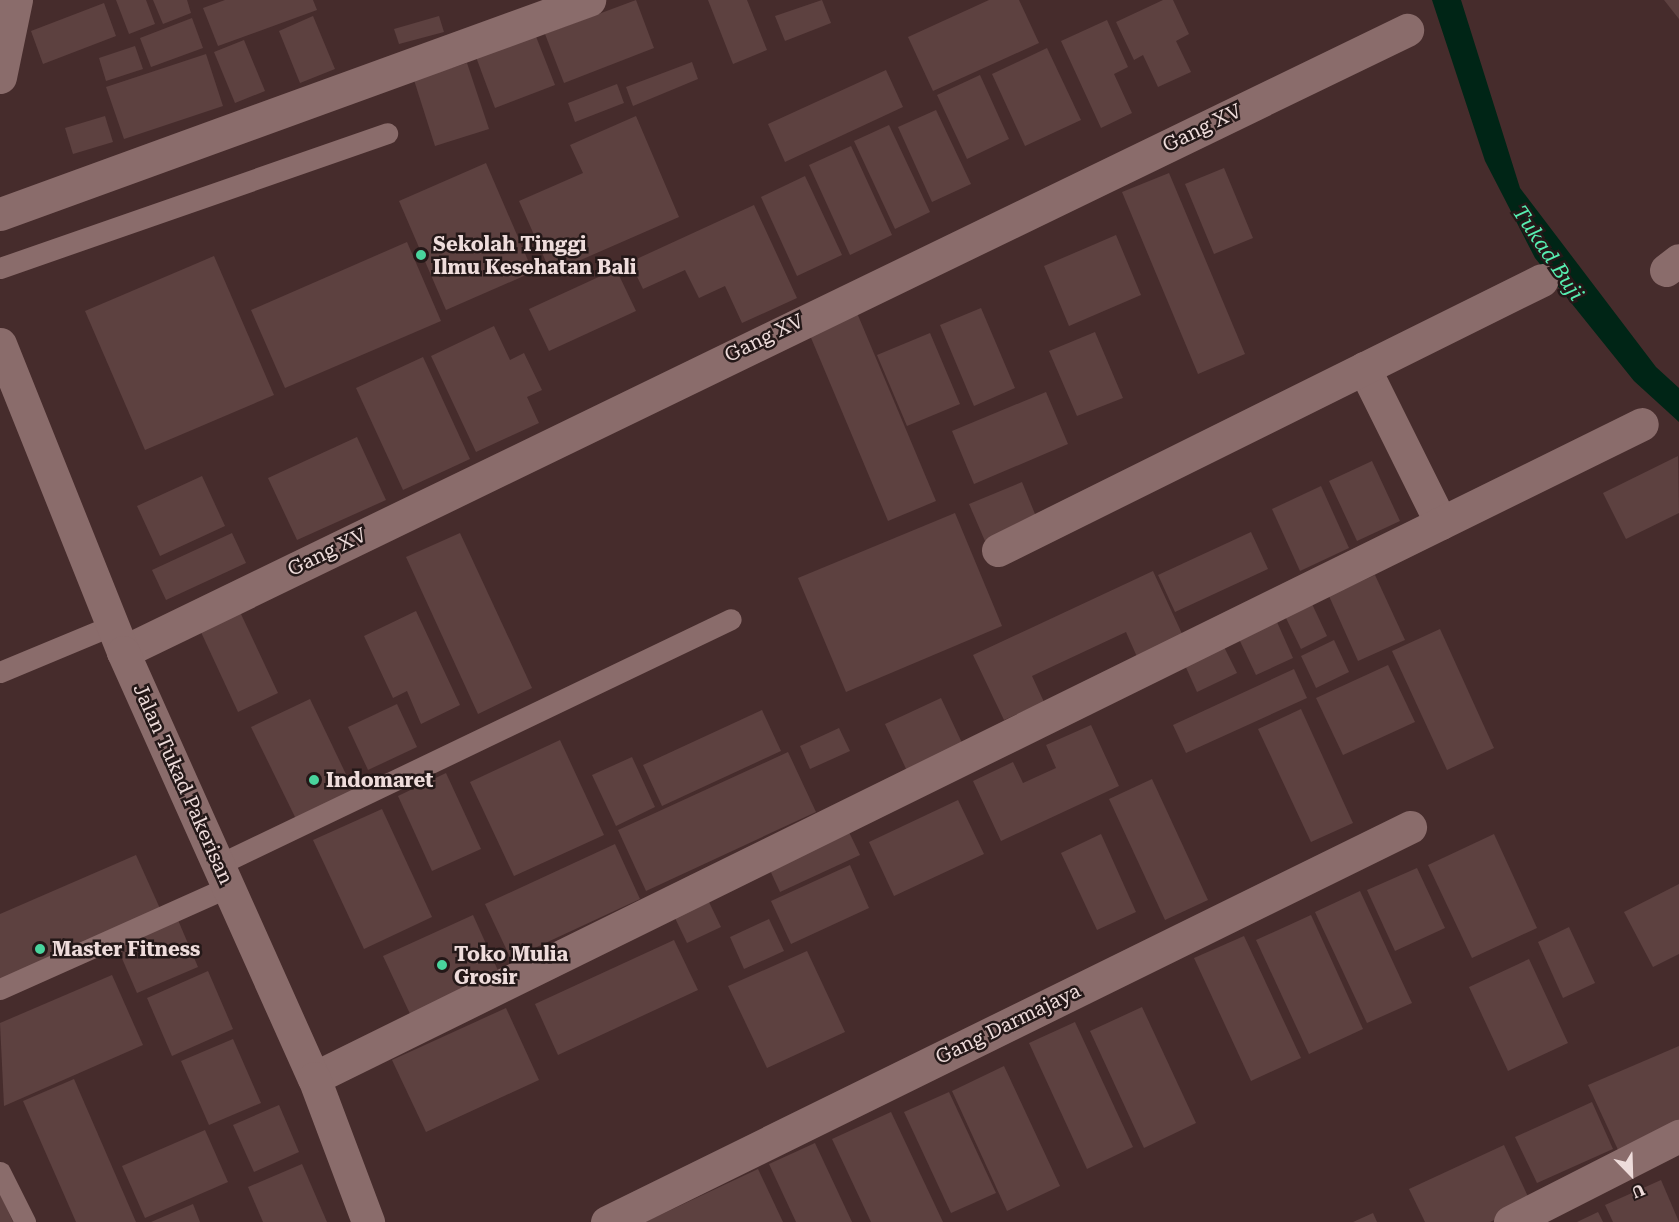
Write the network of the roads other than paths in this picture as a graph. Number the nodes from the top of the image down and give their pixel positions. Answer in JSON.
{"nodes":[{"id":1,"x":16,"y":0,"type":"edge"},
{"id":2,"x":589,"y":0,"type":"edge"},
{"id":3,"x":1407,"y":30,"type":"dead end"},
{"id":4,"x":0,"y":78,"type":"edge"},
{"id":5,"x":387,"y":133,"type":"dead end"},
{"id":6,"x":0,"y":214,"type":"edge"},
{"id":7,"x":0,"y":268,"type":"edge"},
{"id":8,"x":1542,"y":280,"type":"dead end"},
{"id":9,"x":0,"y":344,"type":"edge"},
{"id":10,"x":1364,"y":368,"type":"junction"},
{"id":11,"x":1642,"y":424,"type":"dead end"},
{"id":12,"x":1441,"y":523,"type":"junction"},
{"id":13,"x":998,"y":550,"type":"dead end"},
{"id":14,"x":731,"y":619,"type":"dead end"},
{"id":15,"x":118,"y":639,"type":"junction"},
{"id":16,"x":0,"y":672,"type":"edge"},
{"id":17,"x":1410,"y":827,"type":"dead end"},
{"id":18,"x":226,"y":875,"type":"junction"},
{"id":19,"x":0,"y":989,"type":"edge"},
{"id":20,"x":314,"y":1078,"type":"junction"},
{"id":21,"x":1679,"y":1136,"type":"edge"},
{"id":22,"x":0,"y":1172,"type":"edge"},
{"id":23,"x":25,"y":1222,"type":"edge"},
{"id":24,"x":368,"y":1222,"type":"edge"},
{"id":25,"x":607,"y":1222,"type":"edge"},
{"id":26,"x":1510,"y":1222,"type":"edge"}],
"edges":[{"from":1,"to":4,"type":"street"},
{"from":2,"to":6,"type":"street"},
{"from":3,"to":15,"type":"street","name":"Gang XV"},
{"from":5,"to":7,"type":"lane"},
{"from":8,"to":10,"type":"street"},
{"from":9,"to":15,"type":"street","name":"Jalan Tukad Pakerisan"},
{"from":10,"to":12,"type":"street"},
{"from":10,"to":13,"type":"street"},
{"from":11,"to":12,"type":"street"},
{"from":12,"to":20,"type":"street"},
{"from":14,"to":18,"type":"lane"},
{"from":15,"to":16,"type":"lane"},
{"from":15,"to":18,"type":"street","name":"Jalan Tukad Pakerisan"},
{"from":17,"to":25,"type":"street","name":"Gang Darmajaya"},
{"from":18,"to":19,"type":"lane"},
{"from":18,"to":20,"type":"street","name":"Jalan Tukad Pakerisan"},
{"from":20,"to":24,"type":"street","name":"Jalan Tukad Pakerisan"},
{"from":21,"to":26,"type":"street"},
{"from":22,"to":23,"type":"lane"}]}
